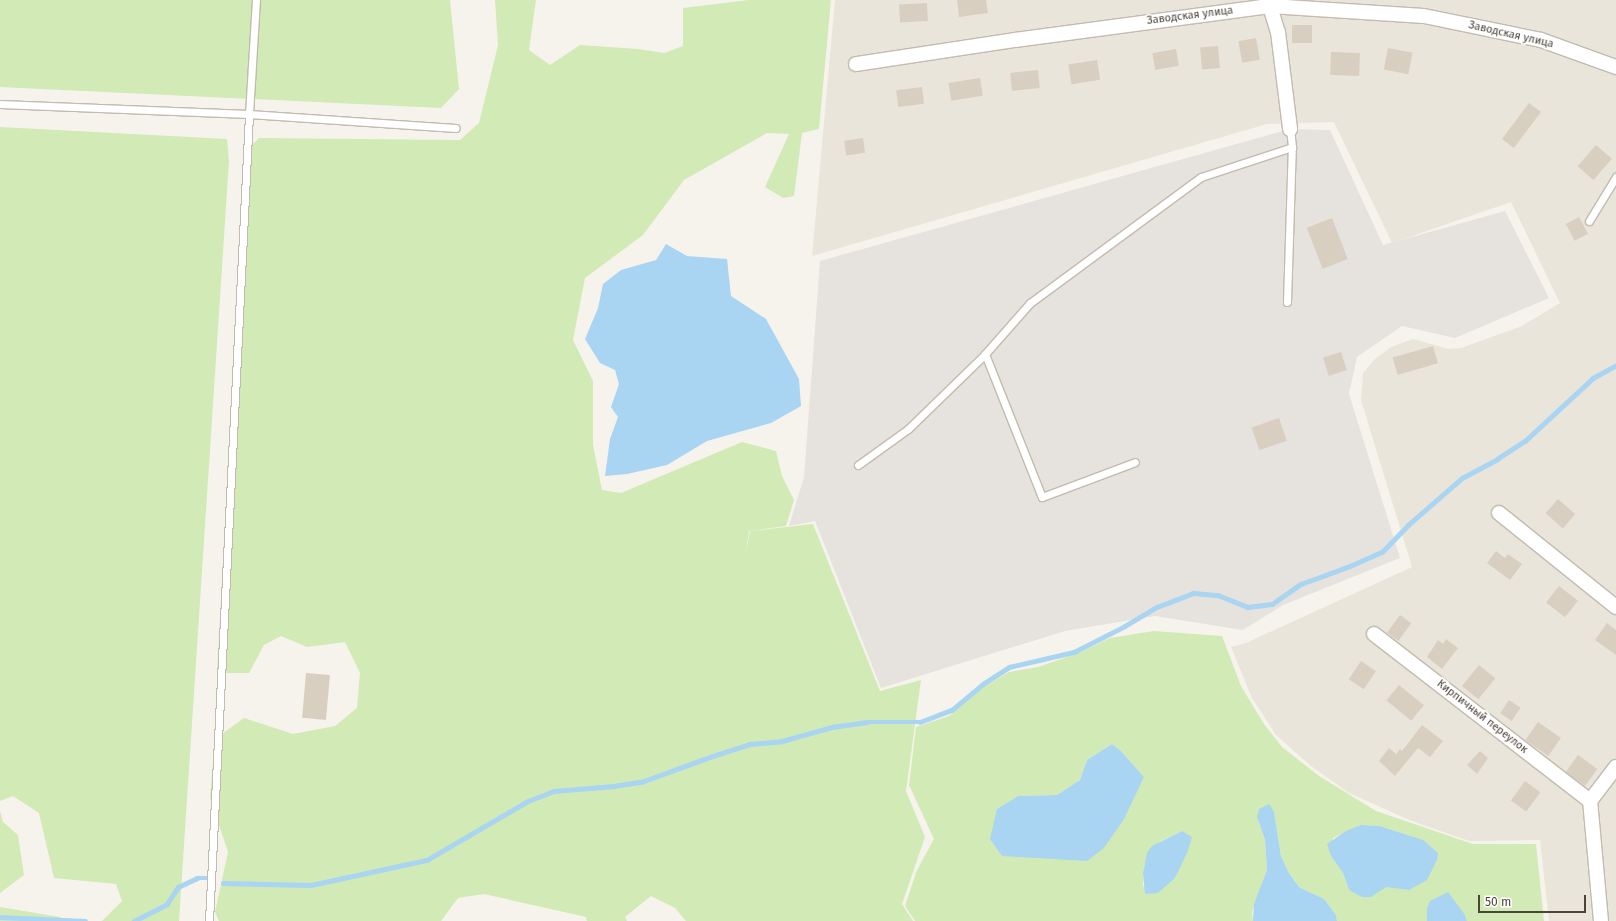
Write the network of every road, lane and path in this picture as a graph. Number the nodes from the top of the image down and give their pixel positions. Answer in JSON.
{"nodes":[{"id":1,"x":256,"y":0,"type":"edge"},
{"id":2,"x":1269,"y":3,"type":"edge"},
{"id":3,"x":856,"y":64,"type":"dead end"},
{"id":4,"x":1616,"y":67,"type":"edge"},
{"id":5,"x":0,"y":104,"type":"edge"},
{"id":6,"x":248,"y":114,"type":"junction"},
{"id":7,"x":456,"y":128,"type":"dead end"},
{"id":8,"x":1290,"y":130,"type":"joint"},
{"id":9,"x":1292,"y":147,"type":"junction"},
{"id":10,"x":1616,"y":177,"type":"edge"},
{"id":11,"x":1589,"y":221,"type":"dead end"},
{"id":12,"x":1287,"y":302,"type":"dead end"},
{"id":13,"x":985,"y":354,"type":"junction"},
{"id":14,"x":1135,"y":462,"type":"dead end"},
{"id":15,"x":858,"y":464,"type":"dead end"},
{"id":16,"x":1499,"y":513,"type":"dead end"},
{"id":17,"x":1616,"y":607,"type":"edge"},
{"id":18,"x":1374,"y":634,"type":"dead end"},
{"id":19,"x":1616,"y":767,"type":"edge"},
{"id":20,"x":1590,"y":801,"type":"junction"},
{"id":21,"x":208,"y":921,"type":"edge"},
{"id":22,"x":1601,"y":921,"type":"edge"}],
"edges":[{"from":1,"to":6,"type":"lane"},
{"from":2,"to":3,"type":"street","name":"Заводская улица"},
{"from":2,"to":4,"type":"street","name":"Заводская улица"},
{"from":2,"to":8,"type":"street"},
{"from":5,"to":6,"type":"lane"},
{"from":6,"to":7,"type":"lane"},
{"from":6,"to":21,"type":"lane"},
{"from":8,"to":9,"type":"lane"},
{"from":9,"to":12,"type":"lane"},
{"from":9,"to":13,"type":"lane"},
{"from":10,"to":11,"type":"lane"},
{"from":13,"to":14,"type":"lane"},
{"from":13,"to":15,"type":"lane"},
{"from":16,"to":17,"type":"street"},
{"from":18,"to":20,"type":"street","name":"Кирпичный переулок"},
{"from":19,"to":20,"type":"street"},
{"from":20,"to":22,"type":"street"}]}
